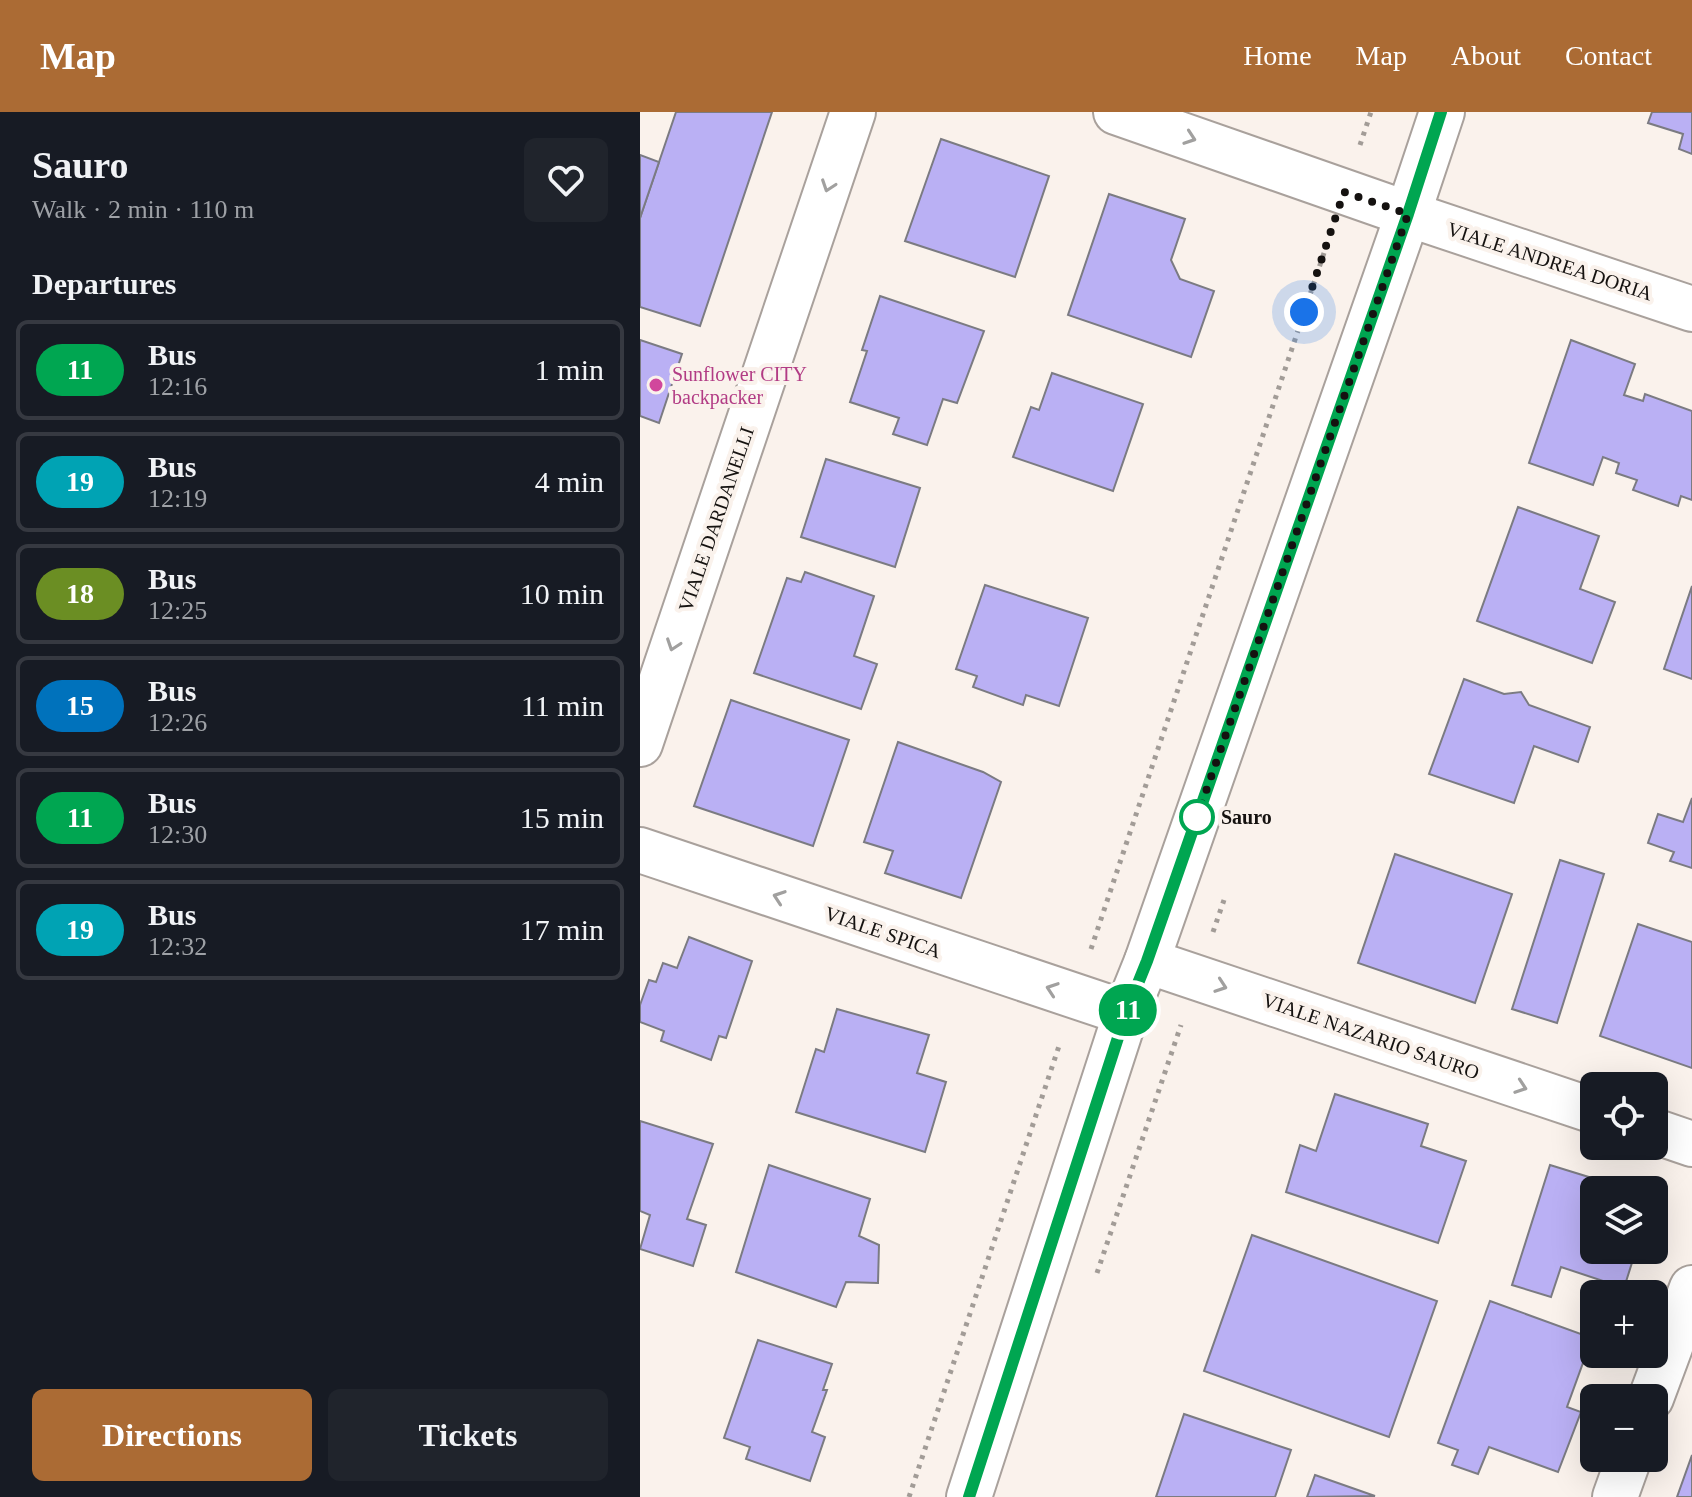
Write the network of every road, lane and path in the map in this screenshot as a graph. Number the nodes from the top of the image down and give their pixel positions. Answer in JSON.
{"nodes":[{"id":1,"x":853,"y":112,"type":"edge"},
{"id":2,"x":1116,"y":112,"type":"edge"},
{"id":3,"x":1371,"y":112,"type":"edge"},
{"id":4,"x":1442,"y":112,"type":"edge"},
{"id":5,"x":1344,"y":192,"type":"junction"},
{"id":6,"x":1408,"y":214,"type":"junction"},
{"id":7,"x":1692,"y":309,"type":"edge"},
{"id":8,"x":640,"y":744,"type":"edge"},
{"id":9,"x":640,"y":850,"type":"edge"},
{"id":10,"x":1147,"y":961,"type":"junction"},
{"id":11,"x":1076,"y":997,"type":"junction"},
{"id":12,"x":1126,"y":1013,"type":"junction"},
{"id":13,"x":1580,"y":1106,"type":"edge"},
{"id":14,"x":1668,"y":1136,"type":"edge"},
{"id":15,"x":1692,"y":1144,"type":"edge"},
{"id":16,"x":1692,"y":1288,"type":"edge"},
{"id":17,"x":1656,"y":1384,"type":"edge"},
{"id":18,"x":1624,"y":1472,"type":"edge"},
{"id":19,"x":909,"y":1497,"type":"edge"},
{"id":20,"x":969,"y":1497,"type":"edge"},
{"id":21,"x":1615,"y":1497,"type":"edge"}],
"edges":[{"from":1,"to":8,"type":"street","name":"VIALE DARDANELLI","one_way":true},
{"from":2,"to":5,"type":"street","name":"VIALE ANDREA DORIA","one_way":true},
{"from":3,"to":5,"type":"path"},
{"from":4,"to":6,"type":"street"},
{"from":5,"to":6,"type":"street","name":"VIALE ANDREA DORIA"},
{"from":5,"to":11,"type":"path"},
{"from":6,"to":7,"type":"street","name":"VIALE ANDREA DORIA"},
{"from":6,"to":10,"type":"street"},
{"from":11,"to":9,"type":"street","name":"VIALE SPICA","one_way":true},
{"from":10,"to":12,"type":"street"},
{"from":10,"to":13,"type":"street","name":"VIALE NAZARIO SAURO","one_way":true},
{"from":11,"to":12,"type":"street","name":"VIALE SPICA"},
{"from":11,"to":19,"type":"path"},
{"from":12,"to":20,"type":"street"},
{"from":14,"to":15,"type":"street"},
{"from":16,"to":17,"type":"street"},
{"from":18,"to":21,"type":"street"}]}
